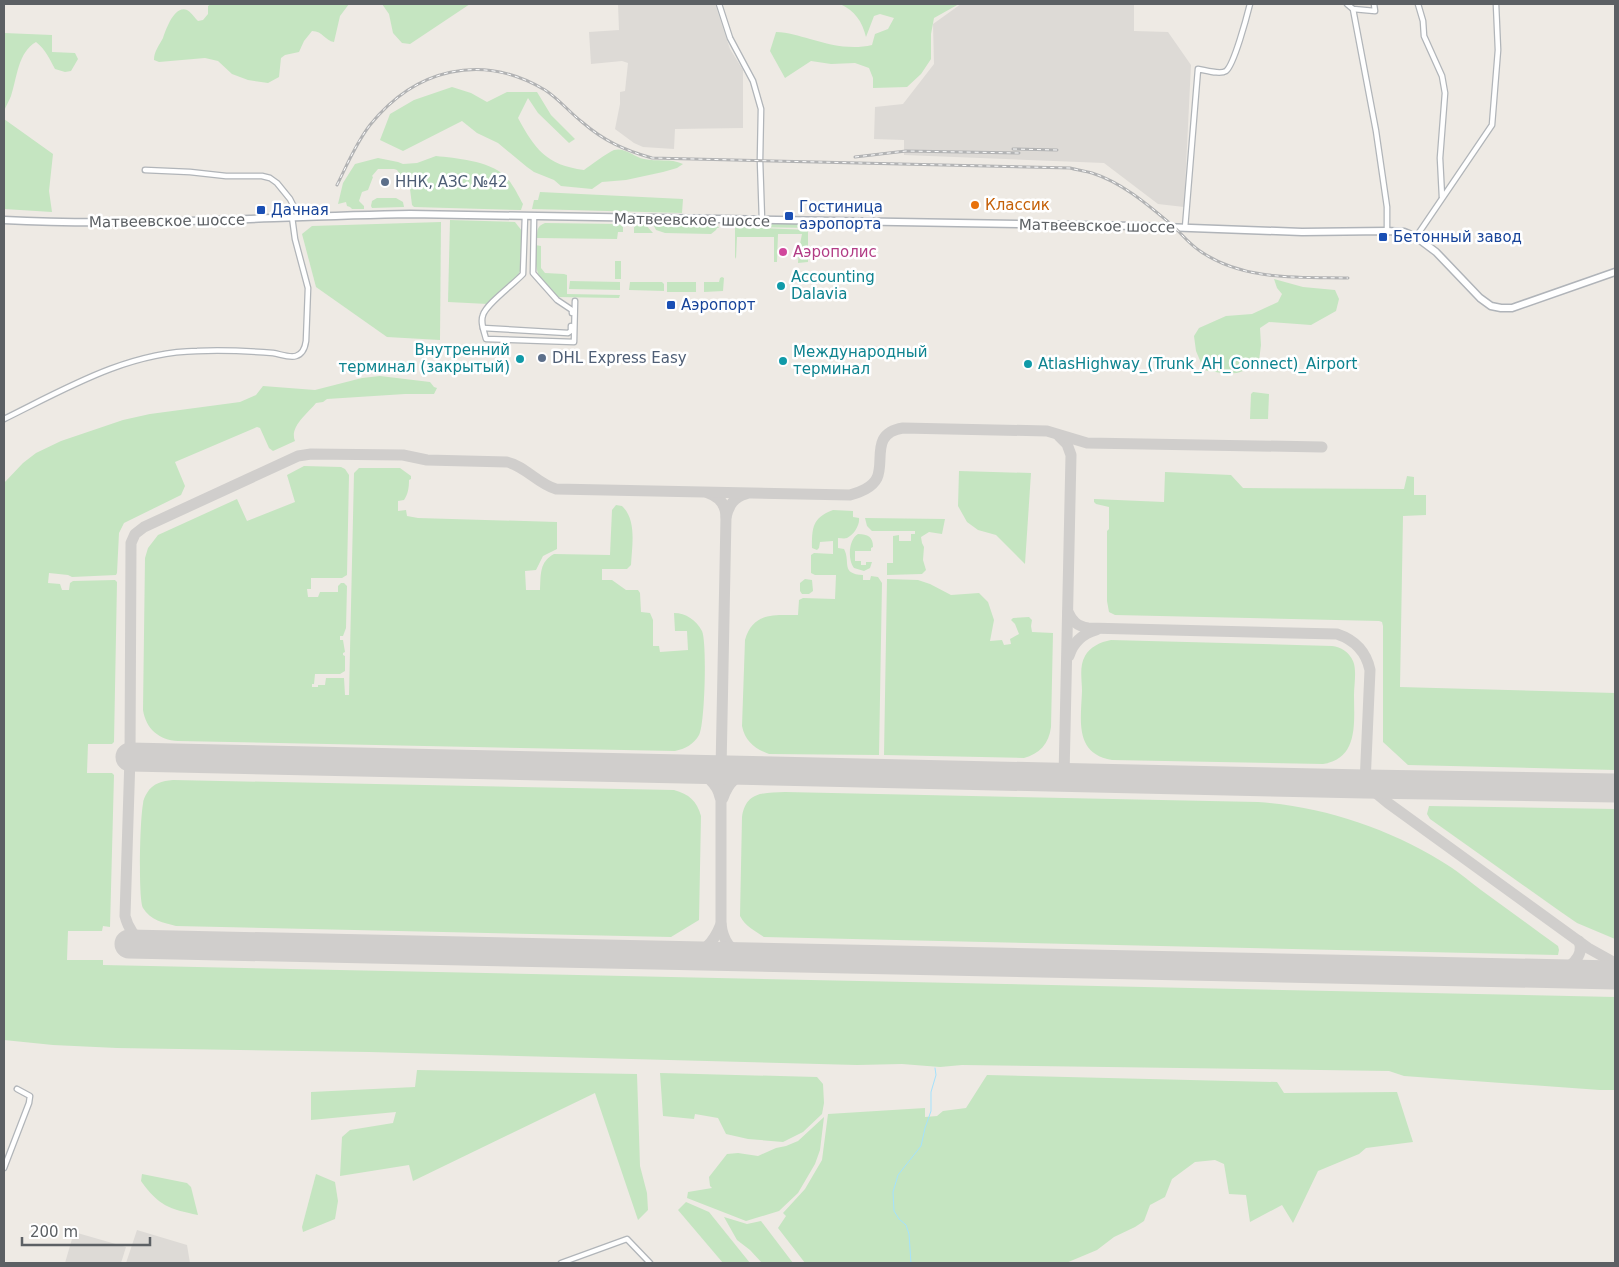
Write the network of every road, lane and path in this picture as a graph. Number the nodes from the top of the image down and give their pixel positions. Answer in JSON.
{"nodes":[{"id":1,"x":719,"y":4,"type":"edge"},
{"id":2,"x":1250,"y":4,"type":"edge"},
{"id":3,"x":1347,"y":4,"type":"edge"},
{"id":4,"x":1374,"y":4,"type":"edge"},
{"id":5,"x":1418,"y":4,"type":"edge"},
{"id":6,"x":1496,"y":4,"type":"edge"},
{"id":7,"x":1353,"y":9,"type":"junction"},
{"id":8,"x":145,"y":170,"type":"dead end"},
{"id":9,"x":1442,"y":198,"type":"junction"},
{"id":10,"x":525,"y":216,"type":"junction"},
{"id":11,"x":534,"y":216,"type":"junction"},
{"id":12,"x":296,"y":217,"type":"junction"},
{"id":13,"x":4,"y":220,"type":"edge"},
{"id":14,"x":762,"y":220,"type":"junction"},
{"id":15,"x":1185,"y":228,"type":"junction"},
{"id":16,"x":1387,"y":231,"type":"junction"},
{"id":17,"x":1416,"y":237,"type":"junction"},
{"id":18,"x":1615,"y":272,"type":"edge"},
{"id":19,"x":575,"y":301,"type":"dead end"},
{"id":20,"x":483,"y":328,"type":"junction"},
{"id":21,"x":4,"y":419,"type":"edge"},
{"id":22,"x":17,"y":1089,"type":"dead end"},
{"id":23,"x":4,"y":1168,"type":"edge"},
{"id":24,"x":561,"y":1263,"type":"edge"},
{"id":25,"x":650,"y":1263,"type":"edge"}],
"edges":[{"from":1,"to":14,"type":"street"},
{"from":2,"to":15,"type":"street"},
{"from":3,"to":7,"type":"street"},
{"from":4,"to":7,"type":"street"},
{"from":5,"to":9,"type":"street"},
{"from":6,"to":9,"type":"street"},
{"from":7,"to":16,"type":"street"},
{"from":8,"to":12,"type":"street"},
{"from":9,"to":17,"type":"street"},
{"from":10,"to":11,"type":"main road","name":"Матвеевское шоссе"},
{"from":10,"to":12,"type":"main road","name":"Матвеевское шоссе"},
{"from":10,"to":20,"type":"street"},
{"from":11,"to":14,"type":"main road","name":"Матвеевское шоссе"},
{"from":11,"to":20,"type":"street"},
{"from":12,"to":13,"type":"main road","name":"Матвеевское шоссе"},
{"from":12,"to":21,"type":"street"},
{"from":14,"to":15,"type":"main road","name":"Матвеевское шоссе"},
{"from":15,"to":16,"type":"main road","name":"Матвеевское шоссе"},
{"from":16,"to":17,"type":"main road","name":"Матвеевское шоссе"},
{"from":17,"to":18,"type":"main road","name":"Матвеевское шоссе"},
{"from":19,"to":20,"type":"street"},
{"from":22,"to":23,"type":"street"},
{"from":24,"to":25,"type":"street"}]}
